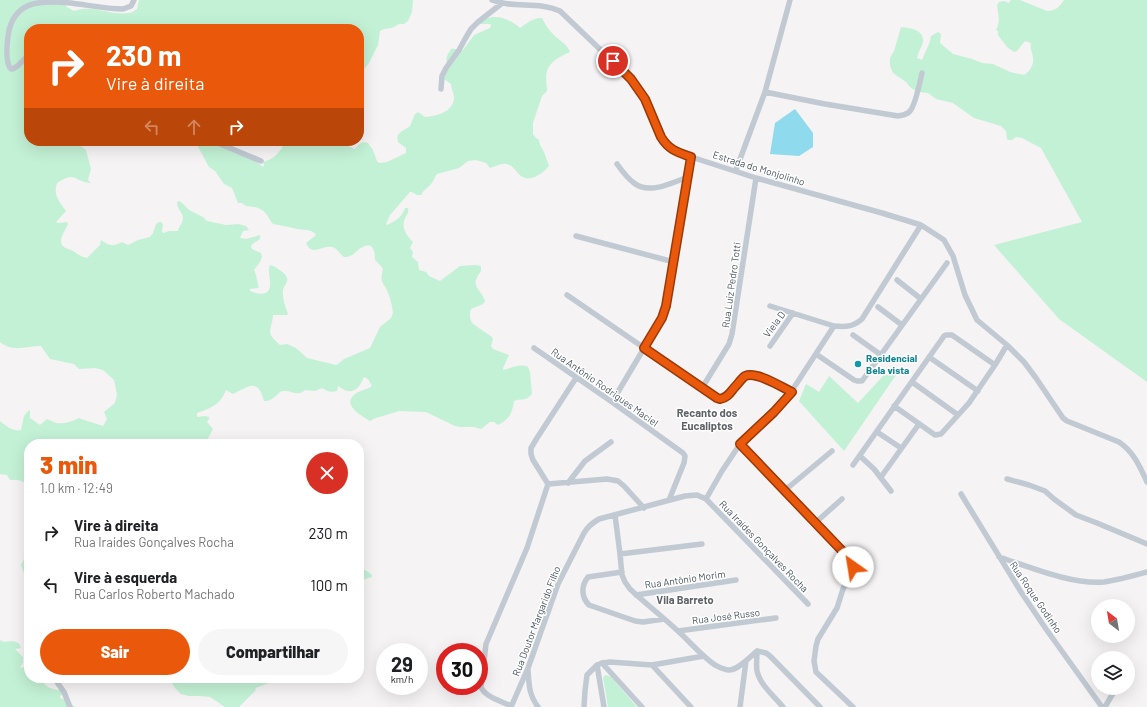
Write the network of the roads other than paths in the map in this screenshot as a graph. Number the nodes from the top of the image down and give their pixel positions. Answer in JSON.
{"nodes":[{"id":1,"x":134,"y":0,"type":"edge"},
{"id":2,"x":492,"y":0,"type":"edge"},
{"id":3,"x":790,"y":0,"type":"edge"},
{"id":4,"x":515,"y":3,"type":"edge"},
{"id":5,"x":501,"y":4,"type":"junction"},
{"id":6,"x":24,"y":59,"type":"edge"},
{"id":7,"x":922,"y":73,"type":"dead end"},
{"id":8,"x":441,"y":88,"type":"dead end"},
{"id":9,"x":765,"y":92,"type":"junction"},
{"id":10,"x":224,"y":146,"type":"edge"},
{"id":11,"x":691,"y":157,"type":"junction"},
{"id":12,"x":260,"y":162,"type":"dead end"},
{"id":13,"x":617,"y":164,"type":"dead end"},
{"id":14,"x":736,"y":170,"type":"junction"},
{"id":15,"x":688,"y":177,"type":"junction"},
{"id":16,"x":756,"y":178,"type":"junction"},
{"id":17,"x":921,"y":226,"type":"junction"},
{"id":18,"x":576,"y":236,"type":"dead end"},
{"id":19,"x":674,"y":262,"type":"junction"},
{"id":20,"x":947,"y":264,"type":"dead end"},
{"id":21,"x":897,"y":280,"type":"dead end"},
{"id":22,"x":567,"y":295,"type":"dead end"},
{"id":23,"x":921,"y":299,"type":"junction"},
{"id":24,"x":770,"y":306,"type":"dead end"},
{"id":25,"x":878,"y":307,"type":"dead end"},
{"id":26,"x":793,"y":314,"type":"junction"},
{"id":27,"x":902,"y":325,"type":"junction"},
{"id":28,"x":834,"y":326,"type":"junction"},
{"id":29,"x":853,"y":335,"type":"dead end"},
{"id":30,"x":1008,"y":345,"type":"junction"},
{"id":31,"x":770,"y":346,"type":"dead end"},
{"id":32,"x":534,"y":348,"type":"dead end"},
{"id":33,"x":644,"y":348,"type":"junction"},
{"id":34,"x":816,"y":354,"type":"junction"},
{"id":35,"x":881,"y":355,"type":"junction"},
{"id":36,"x":929,"y":357,"type":"junction"},
{"id":37,"x":995,"y":365,"type":"junction"},
{"id":38,"x":576,"y":378,"type":"junction"},
{"id":39,"x":912,"y":382,"type":"junction"},
{"id":40,"x":702,"y":388,"type":"junction"},
{"id":41,"x":978,"y":390,"type":"junction"},
{"id":42,"x":792,"y":392,"type":"junction"},
{"id":43,"x":612,"y":402,"type":"junction"},
{"id":44,"x":894,"y":406,"type":"junction"},
{"id":45,"x":958,"y":415,"type":"junction"},
{"id":46,"x":919,"y":424,"type":"junction"},
{"id":47,"x":877,"y":432,"type":"junction"},
{"id":48,"x":611,"y":442,"type":"dead end"},
{"id":49,"x":740,"y":444,"type":"junction"},
{"id":50,"x":901,"y":448,"type":"junction"},
{"id":51,"x":832,"y":451,"type":"dead end"},
{"id":52,"x":860,"y":456,"type":"junction"},
{"id":53,"x":853,"y":465,"type":"dead end"},
{"id":54,"x":881,"y":476,"type":"junction"},
{"id":55,"x":1007,"y":478,"type":"dead end"},
{"id":56,"x":1147,"y":482,"type":"edge"},
{"id":57,"x":568,"y":483,"type":"junction"},
{"id":58,"x":548,"y":484,"type":"junction"},
{"id":59,"x":784,"y":491,"type":"junction"},
{"id":60,"x":891,"y":491,"type":"dead end"},
{"id":61,"x":961,"y":494,"type":"dead end"},
{"id":62,"x":706,"y":499,"type":"junction"},
{"id":63,"x":842,"y":499,"type":"dead end"},
{"id":64,"x":669,"y":500,"type":"junction"},
{"id":65,"x":644,"y":508,"type":"junction"},
{"id":66,"x":615,"y":515,"type":"junction"},
{"id":67,"x":815,"y":523,"type":"junction"},
{"id":68,"x":702,"y":544,"type":"dead end"},
{"id":69,"x":1147,"y":544,"type":"edge"},
{"id":70,"x":620,"y":554,"type":"junction"},
{"id":71,"x":999,"y":557,"type":"junction"},
{"id":72,"x":622,"y":572,"type":"junction"},
{"id":73,"x":1147,"y":572,"type":"edge"},
{"id":74,"x":736,"y":580,"type":"dead end"},
{"id":75,"x":636,"y":595,"type":"junction"},
{"id":76,"x":808,"y":604,"type":"dead end"},
{"id":77,"x":776,"y":618,"type":"dead end"},
{"id":78,"x":664,"y":619,"type":"junction"},
{"id":79,"x":678,"y":631,"type":"junction"},
{"id":80,"x":757,"y":651,"type":"junction"},
{"id":81,"x":704,"y":656,"type":"junction"},
{"id":82,"x":746,"y":661,"type":"junction"},
{"id":83,"x":599,"y":664,"type":"junction"},
{"id":84,"x":652,"y":665,"type":"junction"},
{"id":85,"x":528,"y":668,"type":"junction"},
{"id":86,"x":58,"y":683,"type":"edge"},
{"id":87,"x":1112,"y":695,"type":"edge"},
{"id":88,"x":70,"y":707,"type":"edge"},
{"id":89,"x":511,"y":707,"type":"edge"},
{"id":90,"x":538,"y":707,"type":"edge"},
{"id":91,"x":584,"y":707,"type":"edge"},
{"id":92,"x":604,"y":707,"type":"edge"},
{"id":93,"x":642,"y":707,"type":"edge"},
{"id":94,"x":691,"y":707,"type":"edge"},
{"id":95,"x":740,"y":707,"type":"edge"},
{"id":96,"x":783,"y":707,"type":"edge"},
{"id":97,"x":820,"y":707,"type":"edge"},
{"id":98,"x":853,"y":707,"type":"edge"},
{"id":99,"x":1104,"y":707,"type":"edge"}],
"edges":[{"from":1,"to":6,"type":"street"},
{"from":2,"to":5,"type":"street","name":"Estrada do Monjolinho"},
{"from":3,"to":9,"type":"street"},
{"from":4,"to":5,"type":"street","name":"Estrada do Monjolinho"},
{"from":4,"to":11,"type":"street","name":"Estrada do Monjolinho"},
{"from":5,"to":8,"type":"street"},
{"from":7,"to":9,"type":"street"},
{"from":9,"to":14,"type":"street"},
{"from":10,"to":12,"type":"street"},
{"from":11,"to":14,"type":"street","name":"Estrada do Monjolinho"},
{"from":11,"to":15,"type":"street"},
{"from":13,"to":15,"type":"street"},
{"from":14,"to":16,"type":"street","name":"Estrada do Monjolinho"},
{"from":15,"to":19,"type":"street"},
{"from":16,"to":17,"type":"street","name":"Estrada do Monjolinho"},
{"from":16,"to":40,"type":"street","name":"Rua Luiz Pedro Totti"},
{"from":17,"to":28,"type":"street"},
{"from":17,"to":30,"type":"street","name":"Estrada do Monjolinho"},
{"from":18,"to":19,"type":"street"},
{"from":19,"to":33,"type":"street"},
{"from":20,"to":23,"type":"street"},
{"from":21,"to":23,"type":"street"},
{"from":22,"to":33,"type":"street"},
{"from":23,"to":27,"type":"street"},
{"from":24,"to":26,"type":"street"},
{"from":25,"to":27,"type":"street"},
{"from":26,"to":28,"type":"street"},
{"from":26,"to":31,"type":"street","name":"Viela D"},
{"from":27,"to":35,"type":"street"},
{"from":28,"to":34,"type":"street","name":"Rua Iraídes Gonçalves Rocha"},
{"from":29,"to":35,"type":"street"},
{"from":30,"to":37,"type":"street"},
{"from":30,"to":56,"type":"street","name":"Estrada do Monjolinho"},
{"from":32,"to":38,"type":"street","name":"Rua Antônio Rodrigues Maciel"},
{"from":33,"to":40,"type":"street"},
{"from":33,"to":43,"type":"street"},
{"from":34,"to":35,"type":"street"},
{"from":34,"to":42,"type":"street","name":"Rua Iraídes Gonçalves Rocha"},
{"from":36,"to":37,"type":"street"},
{"from":36,"to":39,"type":"street"},
{"from":36,"to":41,"type":"street"},
{"from":37,"to":41,"type":"street"},
{"from":38,"to":43,"type":"street","name":"Rua Antônio Rodrigues Maciel"},
{"from":38,"to":58,"type":"street"},
{"from":39,"to":44,"type":"street"},
{"from":39,"to":45,"type":"street"},
{"from":40,"to":42,"type":"street"},
{"from":41,"to":45,"type":"street"},
{"from":42,"to":49,"type":"street","name":"Rua Iraídes Gonçalves Rocha"},
{"from":43,"to":64,"type":"street","name":"Rua Antônio Rodrigues Maciel"},
{"from":44,"to":46,"type":"street"},
{"from":44,"to":47,"type":"street"},
{"from":45,"to":46,"type":"street"},
{"from":46,"to":50,"type":"street"},
{"from":47,"to":50,"type":"street"},
{"from":47,"to":52,"type":"street"},
{"from":48,"to":57,"type":"street"},
{"from":49,"to":59,"type":"street"},
{"from":49,"to":62,"type":"street","name":"Rua Iraídes Gonçalves Rocha"},
{"from":50,"to":54,"type":"street"},
{"from":51,"to":59,"type":"street"},
{"from":52,"to":53,"type":"street"},
{"from":52,"to":54,"type":"street"},
{"from":54,"to":60,"type":"street"},
{"from":55,"to":69,"type":"street"},
{"from":57,"to":58,"type":"street"},
{"from":57,"to":65,"type":"street"},
{"from":58,"to":89,"type":"street"},
{"from":59,"to":67,"type":"street"},
{"from":61,"to":71,"type":"street","name":"Rua Roque Godinho"},
{"from":62,"to":64,"type":"street","name":"Rua Doutor Margarido Filho"},
{"from":62,"to":76,"type":"street","name":"Rua Iraídes Gonçalves Rocha"},
{"from":63,"to":67,"type":"street"},
{"from":64,"to":65,"type":"street","name":"Rua Doutor Margarido Filho"},
{"from":65,"to":66,"type":"street","name":"Rua Doutor Margarido Filho"},
{"from":66,"to":70,"type":"street"},
{"from":66,"to":85,"type":"street","name":"Rua Doutor Margarido Filho"},
{"from":67,"to":98,"type":"street"},
{"from":68,"to":70,"type":"street"},
{"from":70,"to":72,"type":"street"},
{"from":71,"to":73,"type":"street"},
{"from":71,"to":99,"type":"street","name":"Rua Roque Godinho"},
{"from":72,"to":75,"type":"street"},
{"from":72,"to":78,"type":"street"},
{"from":74,"to":75,"type":"street","name":"Rua Antônio Morim"},
{"from":75,"to":78,"type":"street"},
{"from":77,"to":79,"type":"street","name":"Rua José Russo"},
{"from":78,"to":79,"type":"street"},
{"from":79,"to":81,"type":"street"},
{"from":80,"to":82,"type":"street"},
{"from":80,"to":96,"type":"street"},
{"from":80,"to":97,"type":"street"},
{"from":81,"to":82,"type":"street"},
{"from":81,"to":84,"type":"street"},
{"from":82,"to":95,"type":"street"},
{"from":83,"to":84,"type":"street"},
{"from":83,"to":91,"type":"street"},
{"from":83,"to":92,"type":"street"},
{"from":83,"to":93,"type":"street"},
{"from":84,"to":94,"type":"street"},
{"from":85,"to":89,"type":"street","name":"Rua Doutor Margarido Filho"},
{"from":85,"to":90,"type":"street"},
{"from":86,"to":88,"type":"street"},
{"from":87,"to":99,"type":"street"}]}
